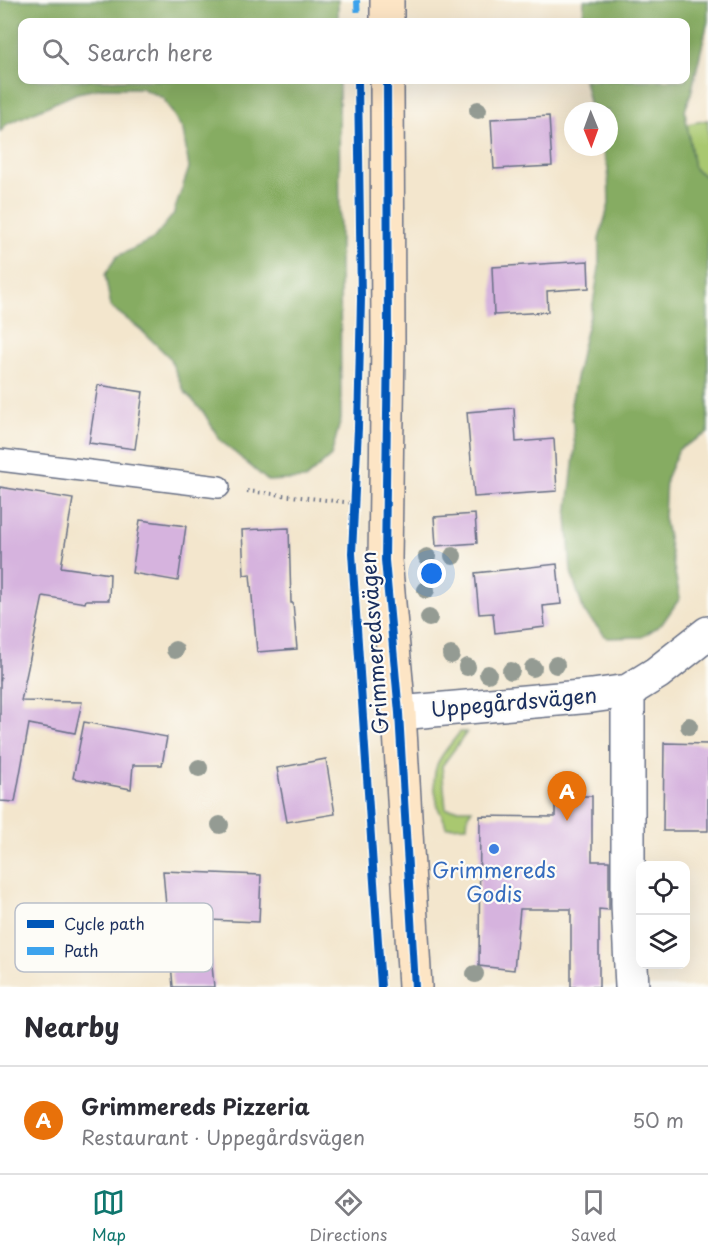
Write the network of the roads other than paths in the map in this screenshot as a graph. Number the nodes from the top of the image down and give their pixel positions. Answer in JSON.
{"nodes":[{"id":1,"x":387,"y":0,"type":"edge"},
{"id":2,"x":387,"y":18,"type":"edge"},
{"id":3,"x":387,"y":84,"type":"edge"},
{"id":4,"x":0,"y":460,"type":"edge"},
{"id":5,"x":219,"y":487,"type":"road end"},
{"id":6,"x":708,"y":633,"type":"edge"},
{"id":7,"x":628,"y":691,"type":"junction"},
{"id":8,"x":399,"y":713,"type":"junction"},
{"id":9,"x":415,"y":987,"type":"edge"},
{"id":10,"x":632,"y":987,"type":"edge"}],
"edges":[{"from":1,"to":2,"type":"street"},
{"from":3,"to":8,"type":"street","name":"Grimmeredsvägen"},
{"from":4,"to":5,"type":"lane"},
{"from":6,"to":7,"type":"street","name":"Uppegårdsvägen"},
{"from":7,"to":8,"type":"street","name":"Uppegårdsvägen"},
{"from":7,"to":10,"type":"street","name":"Uppegårdsvägen"},
{"from":8,"to":9,"type":"street","name":"Grimmeredsvägen"}]}
